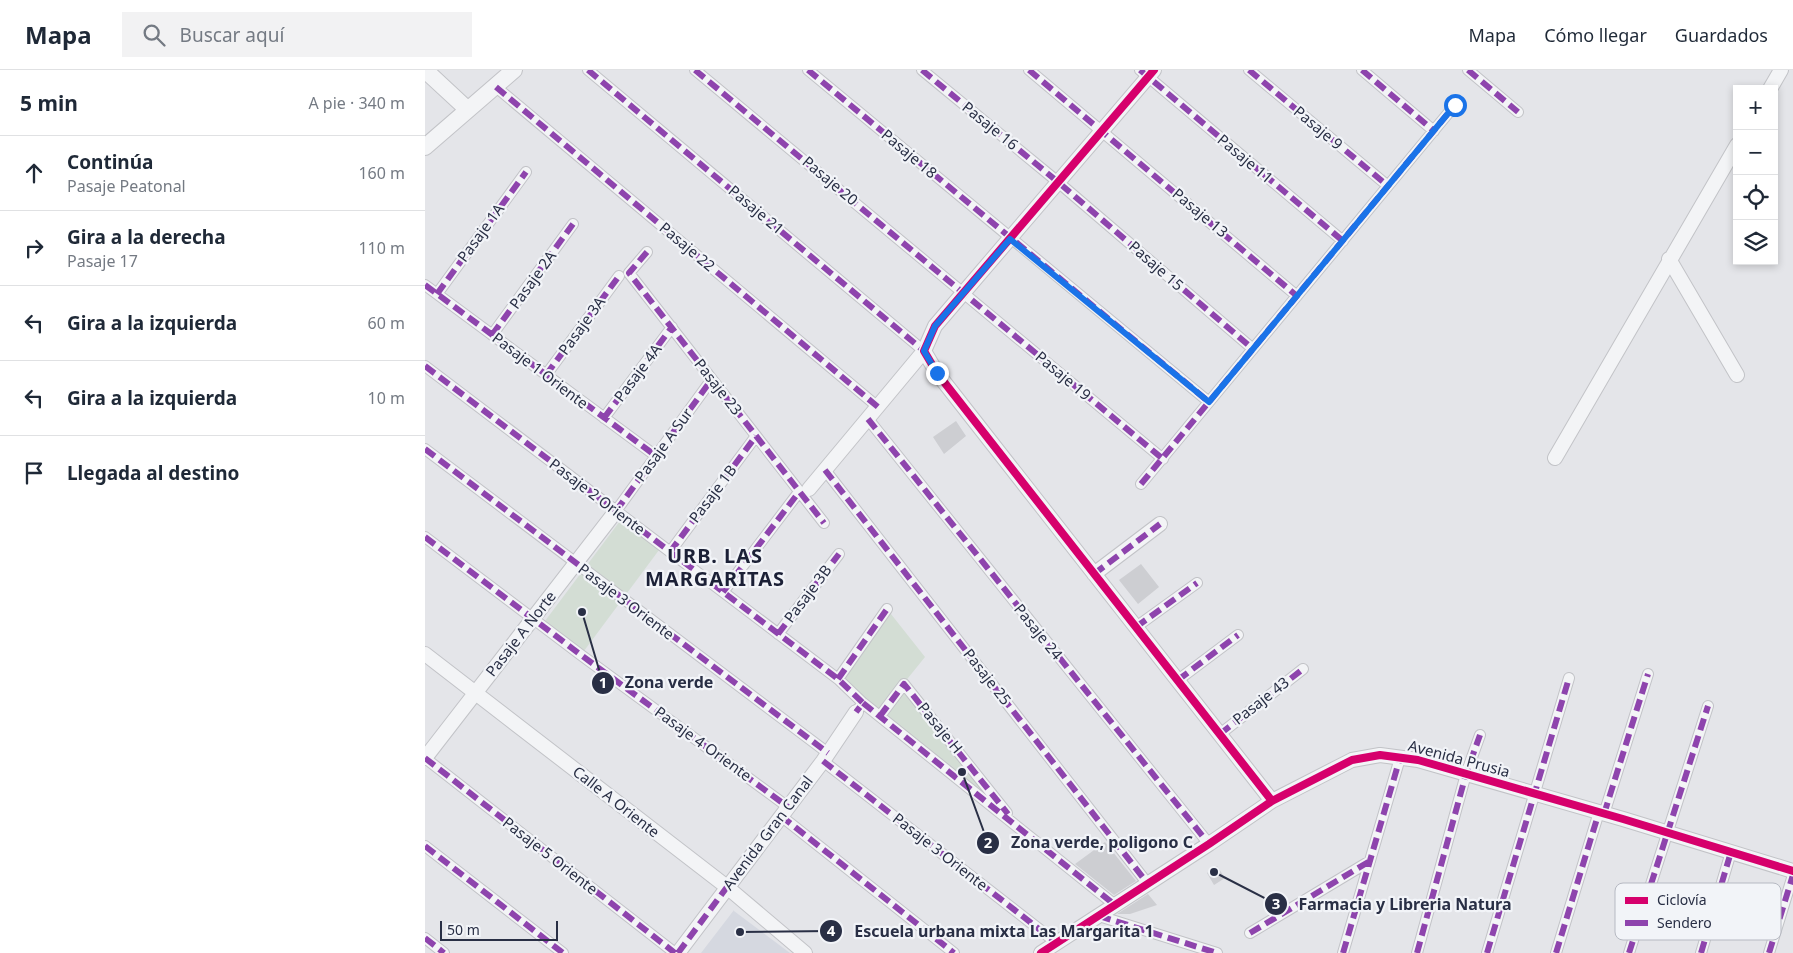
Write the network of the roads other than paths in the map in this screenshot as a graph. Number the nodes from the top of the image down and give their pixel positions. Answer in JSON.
{"nodes":[{"id":1,"x":425,"y":70,"type":"edge"},
{"id":2,"x":514,"y":70,"type":"edge"},
{"id":3,"x":588,"y":70,"type":"edge"},
{"id":4,"x":695,"y":70,"type":"edge"},
{"id":5,"x":808,"y":70,"type":"edge"},
{"id":6,"x":922,"y":70,"type":"edge"},
{"id":7,"x":1029,"y":70,"type":"edge"},
{"id":8,"x":1249,"y":70,"type":"edge"},
{"id":9,"x":1362,"y":70,"type":"edge"},
{"id":10,"x":1468,"y":70,"type":"edge"},
{"id":11,"x":1781,"y":70,"type":"edge"},
{"id":12,"x":1147,"y":72,"type":"edge"},
{"id":13,"x":1772,"y":85,"type":"edge"},
{"id":14,"x":496,"y":86,"type":"junction"},
{"id":15,"x":1455,"y":105,"type":"dead end"},
{"id":16,"x":467,"y":109,"type":"junction"},
{"id":17,"x":1518,"y":112,"type":"dead end"},
{"id":18,"x":1102,"y":131,"type":"junction"},
{"id":19,"x":1434,"y":131,"type":"junction"},
{"id":20,"x":425,"y":147,"type":"edge"},
{"id":21,"x":1733,"y":152,"type":"edge"},
{"id":22,"x":526,"y":172,"type":"dead end"},
{"id":23,"x":1058,"y":182,"type":"junction"},
{"id":24,"x":1388,"y":186,"type":"junction"},
{"id":25,"x":573,"y":224,"type":"dead end"},
{"id":26,"x":1010,"y":239,"type":"junction"},
{"id":27,"x":1343,"y":241,"type":"junction"},
{"id":28,"x":647,"y":252,"type":"dead end"},
{"id":29,"x":1669,"y":259,"type":"junction"},
{"id":30,"x":619,"y":276,"type":"dead end"},
{"id":31,"x":425,"y":285,"type":"edge"},
{"id":32,"x":964,"y":292,"type":"junction"},
{"id":33,"x":437,"y":294,"type":"junction"},
{"id":34,"x":1297,"y":296,"type":"junction"},
{"id":35,"x":672,"y":327,"type":"junction"},
{"id":36,"x":493,"y":335,"type":"junction"},
{"id":37,"x":1253,"y":349,"type":"junction"},
{"id":38,"x":924,"y":351,"type":"junction"},
{"id":39,"x":425,"y":366,"type":"edge"},
{"id":40,"x":546,"y":375,"type":"junction"},
{"id":41,"x":1737,"y":375,"type":"dead end"},
{"id":42,"x":712,"y":379,"type":"junction"},
{"id":43,"x":1209,"y":402,"type":"junction"},
{"id":44,"x":878,"y":407,"type":"junction"},
{"id":45,"x":604,"y":418,"type":"junction"},
{"id":46,"x":868,"y":419,"type":"junction"},
{"id":47,"x":756,"y":436,"type":"junction"},
{"id":48,"x":425,"y":449,"type":"edge"},
{"id":49,"x":655,"y":456,"type":"junction"},
{"id":50,"x":1555,"y":458,"type":"dead end"},
{"id":51,"x":1163,"y":459,"type":"junction"},
{"id":52,"x":825,"y":470,"type":"junction"},
{"id":53,"x":1141,"y":484,"type":"dead end"},
{"id":54,"x":804,"y":490,"type":"junction"},
{"id":55,"x":616,"y":511,"type":"junction"},
{"id":56,"x":824,"y":523,"type":"dead end"},
{"id":57,"x":1160,"y":524,"type":"dead end"},
{"id":58,"x":425,"y":537,"type":"edge"},
{"id":59,"x":669,"y":552,"type":"junction"},
{"id":60,"x":839,"y":554,"type":"dead end"},
{"id":61,"x":575,"y":563,"type":"junction"},
{"id":62,"x":1094,"y":574,"type":"junction"},
{"id":63,"x":1197,"y":584,"type":"dead end"},
{"id":64,"x":723,"y":592,"type":"junction"},
{"id":65,"x":887,"y":609,"type":"dead end"},
{"id":66,"x":533,"y":618,"type":"junction"},
{"id":67,"x":1136,"y":627,"type":"junction"},
{"id":68,"x":778,"y":634,"type":"junction"},
{"id":69,"x":1237,"y":635,"type":"dead end"},
{"id":70,"x":425,"y":654,"type":"edge"},
{"id":71,"x":1303,"y":669,"type":"dead end"},
{"id":72,"x":1647,"y":674,"type":"dead end"},
{"id":73,"x":1569,"y":678,"type":"dead end"},
{"id":74,"x":838,"y":679,"type":"junction"},
{"id":75,"x":1178,"y":680,"type":"junction"},
{"id":76,"x":475,"y":693,"type":"junction"},
{"id":77,"x":1708,"y":706,"type":"dead end"},
{"id":78,"x":860,"y":707,"type":"junction"},
{"id":79,"x":880,"y":716,"type":"junction"},
{"id":80,"x":1220,"y":734,"type":"junction"},
{"id":81,"x":1480,"y":735,"type":"dead end"},
{"id":82,"x":826,"y":757,"type":"junction"},
{"id":83,"x":425,"y":758,"type":"edge"},
{"id":84,"x":1400,"y":758,"type":"junction"},
{"id":85,"x":1466,"y":774,"type":"junction"},
{"id":86,"x":1535,"y":794,"type":"junction"},
{"id":87,"x":1273,"y":801,"type":"junction"},
{"id":88,"x":785,"y":812,"type":"junction"},
{"id":89,"x":1601,"y":813,"type":"junction"},
{"id":90,"x":1019,"y":828,"type":"junction"},
{"id":91,"x":1667,"y":833,"type":"junction"},
{"id":92,"x":1209,"y":844,"type":"junction"},
{"id":93,"x":425,"y":846,"type":"edge"},
{"id":94,"x":1731,"y":852,"type":"junction"},
{"id":95,"x":1370,"y":861,"type":"junction"},
{"id":96,"x":1793,"y":871,"type":"edge"},
{"id":97,"x":1793,"y":875,"type":"edge"},
{"id":98,"x":1651,"y":883,"type":"edge"},
{"id":99,"x":1722,"y":883,"type":"edge"},
{"id":100,"x":1148,"y":884,"type":"junction"},
{"id":101,"x":727,"y":886,"type":"junction"},
{"id":102,"x":1115,"y":906,"type":"junction"},
{"id":103,"x":1781,"y":914,"type":"edge"},
{"id":104,"x":1099,"y":916,"type":"junction"},
{"id":105,"x":1251,"y":933,"type":"dead end"},
{"id":106,"x":425,"y":938,"type":"edge"},
{"id":107,"x":1633,"y":940,"type":"edge"},
{"id":108,"x":1705,"y":940,"type":"edge"},
{"id":109,"x":1773,"y":940,"type":"edge"},
{"id":110,"x":1052,"y":950,"type":"edge"},
{"id":111,"x":444,"y":953,"type":"edge"},
{"id":112,"x":563,"y":953,"type":"edge"},
{"id":113,"x":677,"y":953,"type":"edge"},
{"id":114,"x":805,"y":953,"type":"edge"},
{"id":115,"x":954,"y":953,"type":"edge"},
{"id":116,"x":1217,"y":953,"type":"edge"},
{"id":117,"x":1343,"y":953,"type":"edge"},
{"id":118,"x":1417,"y":953,"type":"edge"},
{"id":119,"x":1487,"y":953,"type":"edge"},
{"id":120,"x":1556,"y":953,"type":"edge"},
{"id":121,"x":1629,"y":953,"type":"edge"},
{"id":122,"x":1701,"y":953,"type":"edge"},
{"id":123,"x":1769,"y":953,"type":"edge"}],
"edges":[{"from":1,"to":16,"type":"street"},
{"from":2,"to":14,"type":"street"},
{"from":3,"to":38,"type":"street","name":"Pasaje 21"},
{"from":4,"to":32,"type":"street","name":"Pasaje 20"},
{"from":5,"to":26,"type":"street","name":"Pasaje 18"},
{"from":6,"to":23,"type":"street","name":"Pasaje 16"},
{"from":7,"to":18,"type":"street","name":"Pasaje 13"},
{"from":8,"to":24,"type":"street","name":"Pasaje 9"},
{"from":9,"to":19,"type":"street"},
{"from":10,"to":17,"type":"street"},
{"from":11,"to":13,"type":"street"},
{"from":12,"to":18,"type":"street"},
{"from":12,"to":27,"type":"street","name":"Pasaje 11"},
{"from":14,"to":16,"type":"street"},
{"from":14,"to":44,"type":"street","name":"Pasaje 22"},
{"from":15,"to":19,"type":"street"},
{"from":16,"to":20,"type":"street"},
{"from":18,"to":23,"type":"street"},
{"from":18,"to":34,"type":"street","name":"Pasaje 13"},
{"from":19,"to":24,"type":"street"},
{"from":21,"to":29,"type":"street"},
{"from":22,"to":33,"type":"street","name":"Pasaje 1A"},
{"from":23,"to":26,"type":"street"},
{"from":23,"to":37,"type":"street","name":"Pasaje 15"},
{"from":24,"to":27,"type":"street"},
{"from":25,"to":36,"type":"street","name":"Pasaje 2A"},
{"from":26,"to":32,"type":"street"},
{"from":26,"to":43,"type":"street","name":"Pasaje 18"},
{"from":27,"to":34,"type":"street"},
{"from":28,"to":35,"type":"street","name":"Pasaje 23"},
{"from":29,"to":41,"type":"street"},
{"from":29,"to":50,"type":"street"},
{"from":30,"to":40,"type":"street","name":"Pasaje 3A"},
{"from":31,"to":33,"type":"street","name":"Pasaje 1 Oriente"},
{"from":32,"to":38,"type":"street"},
{"from":32,"to":51,"type":"street","name":"Pasaje 19"},
{"from":33,"to":36,"type":"street","name":"Pasaje 1 Oriente"},
{"from":34,"to":37,"type":"street"},
{"from":35,"to":42,"type":"street","name":"Pasaje 23"},
{"from":35,"to":45,"type":"street","name":"Pasaje 4A"},
{"from":36,"to":40,"type":"street","name":"Pasaje 1 Oriente"},
{"from":37,"to":43,"type":"street"},
{"from":38,"to":44,"type":"street"},
{"from":38,"to":62,"type":"street"},
{"from":39,"to":55,"type":"street","name":"Pasaje 2 Oriente"},
{"from":40,"to":45,"type":"street","name":"Pasaje 1 Oriente"},
{"from":42,"to":47,"type":"street","name":"Pasaje 23"},
{"from":42,"to":49,"type":"street","name":"Pasaje A Sur"},
{"from":43,"to":51,"type":"street"},
{"from":44,"to":46,"type":"street"},
{"from":45,"to":49,"type":"street","name":"Pasaje 1 Oriente"},
{"from":46,"to":52,"type":"street"},
{"from":46,"to":92,"type":"street","name":"Pasaje 24"},
{"from":47,"to":54,"type":"street","name":"Pasaje 23"},
{"from":47,"to":59,"type":"street","name":"Pasaje 1B"},
{"from":48,"to":61,"type":"street","name":"Pasaje 3 Oriente"},
{"from":49,"to":55,"type":"street","name":"Pasaje A Sur"},
{"from":51,"to":53,"type":"street"},
{"from":52,"to":54,"type":"street"},
{"from":52,"to":100,"type":"street","name":"Pasaje 25"},
{"from":54,"to":56,"type":"street","name":"Pasaje 23"},
{"from":54,"to":64,"type":"street"},
{"from":55,"to":59,"type":"street","name":"Pasaje 2 Oriente"},
{"from":55,"to":61,"type":"street","name":"Pasaje A Norte"},
{"from":57,"to":62,"type":"street"},
{"from":58,"to":66,"type":"street","name":"Pasaje 4 Oriente"},
{"from":59,"to":64,"type":"street","name":"Pasaje 2 Oriente"},
{"from":60,"to":68,"type":"street","name":"Pasaje 3B"},
{"from":61,"to":66,"type":"street","name":"Pasaje A Norte"},
{"from":61,"to":82,"type":"street","name":"Pasaje 3 Oriente"},
{"from":62,"to":67,"type":"street"},
{"from":63,"to":67,"type":"street"},
{"from":64,"to":68,"type":"street","name":"Pasaje 2 Oriente"},
{"from":65,"to":74,"type":"street"},
{"from":66,"to":76,"type":"street","name":"Pasaje A Norte"},
{"from":66,"to":88,"type":"street","name":"Pasaje 4 Oriente"},
{"from":67,"to":75,"type":"street"},
{"from":68,"to":74,"type":"street","name":"Pasaje 2 Oriente"},
{"from":69,"to":75,"type":"street"},
{"from":70,"to":76,"type":"street","name":"Calle A Oriente"},
{"from":71,"to":80,"type":"street","name":"Pasaje 43"},
{"from":72,"to":89,"type":"street"},
{"from":73,"to":86,"type":"street"},
{"from":74,"to":78,"type":"street","name":"Pasaje 2 Oriente"},
{"from":75,"to":80,"type":"street"},
{"from":76,"to":83,"type":"street","name":"Pasaje A Norte"},
{"from":76,"to":101,"type":"street","name":"Calle A Oriente"},
{"from":77,"to":91,"type":"street"},
{"from":78,"to":79,"type":"street","name":"Pasaje 2 Oriente"},
{"from":78,"to":82,"type":"street","name":"Avenida Gran Canal"},
{"from":79,"to":90,"type":"street","name":"Pasaje 2 Oriente"},
{"from":79,"to":90,"type":"street","name":"Pasaje H"},
{"from":80,"to":87,"type":"street"},
{"from":81,"to":85,"type":"street"},
{"from":82,"to":88,"type":"street","name":"Avenida Gran Canal"},
{"from":82,"to":110,"type":"street","name":"Pasaje 3 Oriente"},
{"from":83,"to":113,"type":"street","name":"Pasaje 5 Oriente"},
{"from":84,"to":85,"type":"street","name":"Avenida Prusia"},
{"from":84,"to":87,"type":"street","name":"Avenida Prusia"},
{"from":84,"to":95,"type":"street"},
{"from":85,"to":86,"type":"street","name":"Avenida Prusia"},
{"from":85,"to":118,"type":"street"},
{"from":86,"to":89,"type":"street","name":"Avenida Prusia"},
{"from":86,"to":119,"type":"street"},
{"from":87,"to":92,"type":"street","name":"Avenida Prusia"},
{"from":88,"to":101,"type":"street","name":"Avenida Gran Canal"},
{"from":88,"to":115,"type":"street","name":"Pasaje 4 Oriente"},
{"from":89,"to":91,"type":"street","name":"Avenida Prusia"},
{"from":89,"to":120,"type":"street"},
{"from":90,"to":102,"type":"street","name":"Pasaje 2 Oriente"},
{"from":91,"to":94,"type":"street","name":"Avenida Prusia"},
{"from":91,"to":98,"type":"street"},
{"from":92,"to":100,"type":"street","name":"Avenida Prusia"},
{"from":93,"to":112,"type":"street"},
{"from":94,"to":96,"type":"street","name":"Avenida Prusia"},
{"from":94,"to":99,"type":"street"},
{"from":95,"to":105,"type":"street"},
{"from":95,"to":117,"type":"street"},
{"from":97,"to":103,"type":"street"},
{"from":100,"to":102,"type":"street","name":"Avenida Prusia"},
{"from":101,"to":113,"type":"street","name":"Avenida Gran Canal"},
{"from":101,"to":114,"type":"street","name":"Calle A Oriente"},
{"from":102,"to":104,"type":"street","name":"Avenida Prusia"},
{"from":104,"to":110,"type":"street","name":"Avenida Prusia"},
{"from":104,"to":116,"type":"street"},
{"from":106,"to":111,"type":"street"},
{"from":107,"to":121,"type":"street"},
{"from":108,"to":122,"type":"street"},
{"from":109,"to":123,"type":"street"}]}
